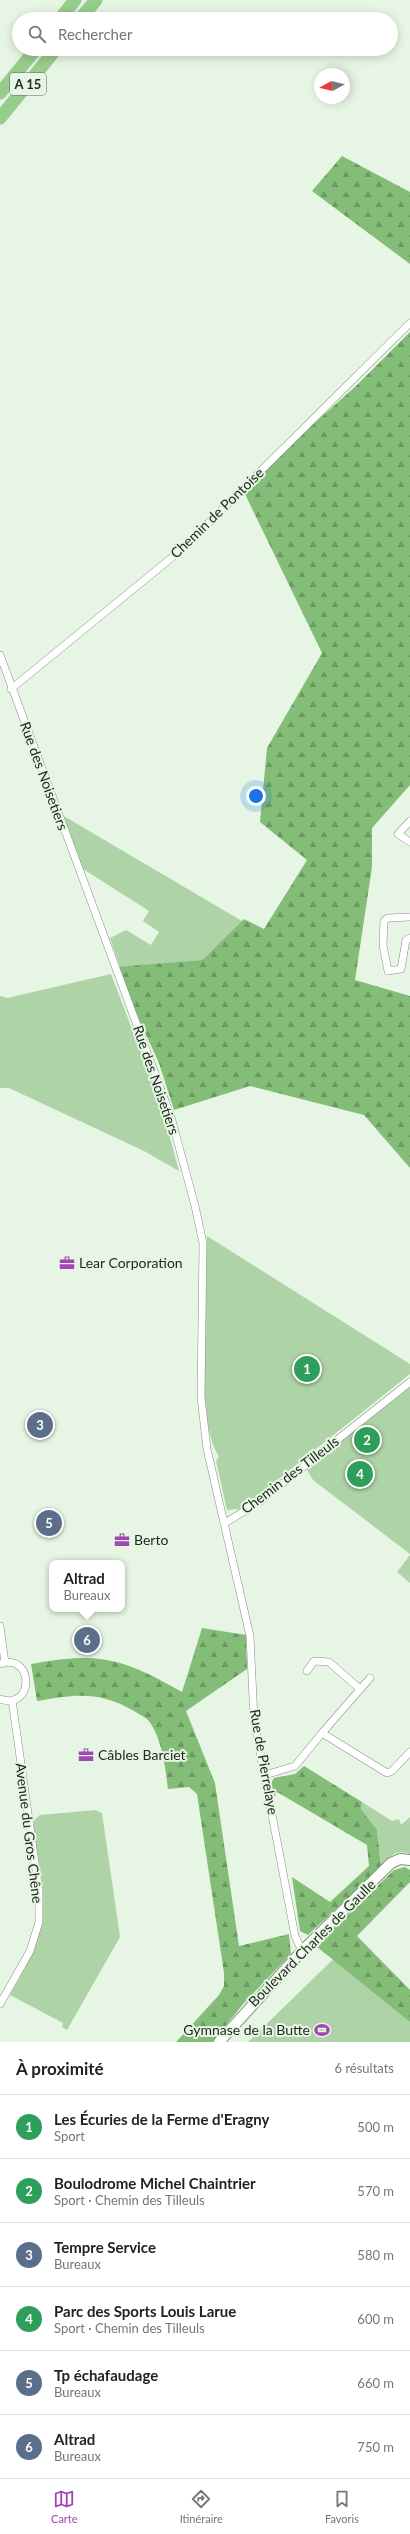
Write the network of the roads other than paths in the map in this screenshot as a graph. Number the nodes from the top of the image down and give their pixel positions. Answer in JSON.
{"nodes":[{"id":1,"x":75,"y":0,"type":"edge"},
{"id":2,"x":96,"y":0,"type":"edge"},
{"id":3,"x":66,"y":12,"type":"edge"},
{"id":4,"x":86,"y":12,"type":"edge"},
{"id":5,"x":30,"y":56,"type":"edge"},
{"id":6,"x":50,"y":56,"type":"edge"},
{"id":7,"x":0,"y":93,"type":"edge"},
{"id":8,"x":0,"y":118,"type":"edge"},
{"id":9,"x":410,"y":323,"type":"edge"},
{"id":10,"x":0,"y":655,"type":"edge"},
{"id":11,"x":11,"y":689,"type":"junction"},
{"id":12,"x":410,"y":821,"type":"edge"},
{"id":13,"x":410,"y":842,"type":"edge"},
{"id":14,"x":410,"y":917,"type":"edge"},
{"id":15,"x":410,"y":938,"type":"edge"},
{"id":16,"x":410,"y":1382,"type":"edge"},
{"id":17,"x":225,"y":1523,"type":"junction"},
{"id":18,"x":0,"y":1626,"type":"edge"},
{"id":19,"x":2,"y":1664,"type":"edge"},
{"id":20,"x":307,"y":1671,"type":"dead end"},
{"id":21,"x":370,"y":1678,"type":"dead end"},
{"id":22,"x":360,"y":1689,"type":"junction"},
{"id":23,"x":0,"y":1698,"type":"edge"},
{"id":24,"x":12,"y":1700,"type":"junction"},
{"id":25,"x":322,"y":1733,"type":"junction"},
{"id":26,"x":410,"y":1752,"type":"edge"},
{"id":27,"x":265,"y":1775,"type":"junction"},
{"id":28,"x":410,"y":1860,"type":"edge"},
{"id":29,"x":302,"y":1952,"type":"junction"},
{"id":30,"x":0,"y":2004,"type":"edge"},
{"id":31,"x":219,"y":2042,"type":"edge"}],
"edges":[{"from":1,"to":3,"type":"highway"},
{"from":2,"to":4,"type":"highway"},
{"from":5,"to":7,"type":"highway","number":"A 15"},
{"from":6,"to":8,"type":"highway","number":"A 15"},
{"from":9,"to":11,"type":"street","name":"Chemin de Pontoise"},
{"from":10,"to":11,"type":"street","name":"Rue des Noisetiers"},
{"from":11,"to":17,"type":"street","name":"Rue des Noisetiers"},
{"from":12,"to":13,"type":"street"},
{"from":14,"to":15,"type":"street"},
{"from":16,"to":17,"type":"street","name":"Chemin des Tilleuls"},
{"from":17,"to":27,"type":"street","name":"Rue de Pierrelaye"},
{"from":18,"to":19,"type":"street"},
{"from":19,"to":24,"type":"street"},
{"from":20,"to":22,"type":"street"},
{"from":21,"to":22,"type":"street"},
{"from":22,"to":25,"type":"street"},
{"from":23,"to":24,"type":"street"},
{"from":24,"to":30,"type":"street","name":"Avenue du Gros Chêne"},
{"from":25,"to":26,"type":"street"},
{"from":25,"to":27,"type":"street"},
{"from":27,"to":29,"type":"street","name":"Rue de Pierrelaye"},
{"from":28,"to":29,"type":"street","name":"Boulevard Charles de Gaulle"},
{"from":29,"to":31,"type":"street","name":"Boulevard Charles de Gaulle"}]}
